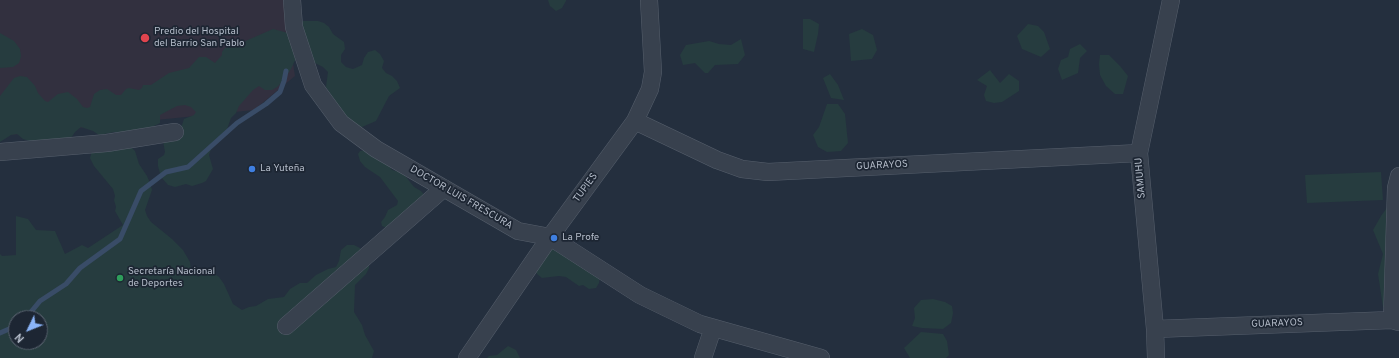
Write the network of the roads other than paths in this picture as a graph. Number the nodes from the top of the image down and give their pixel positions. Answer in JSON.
{"nodes":[{"id":1,"x":292,"y":0,"type":"edge"},
{"id":2,"x":649,"y":0,"type":"edge"},
{"id":3,"x":1171,"y":0,"type":"edge"},
{"id":4,"x":635,"y":121,"type":"junction"},
{"id":5,"x":175,"y":132,"type":"dead end"},
{"id":6,"x":0,"y":152,"type":"edge"},
{"id":7,"x":1139,"y":153,"type":"junction"},
{"id":8,"x":1399,"y":176,"type":"edge"},
{"id":9,"x":444,"y":188,"type":"junction"},
{"id":10,"x":550,"y":237,"type":"junction"},
{"id":11,"x":1396,"y":321,"type":"edge"},
{"id":12,"x":286,"y":326,"type":"dead end"},
{"id":13,"x":713,"y":328,"type":"junction"},
{"id":14,"x":1155,"y":329,"type":"junction"},
{"id":15,"x":467,"y":358,"type":"edge"},
{"id":16,"x":703,"y":358,"type":"edge"},
{"id":17,"x":821,"y":358,"type":"edge"},
{"id":18,"x":1156,"y":358,"type":"edge"}],
"edges":[{"from":1,"to":9,"type":"street","name":"DOCTOR LUIS FRESCURA"},
{"from":2,"to":4,"type":"street","name":"TUPIES"},
{"from":3,"to":7,"type":"street","name":"SAMUHU"},
{"from":4,"to":7,"type":"street","name":"GUARAYOS"},
{"from":4,"to":10,"type":"street","name":"TUPIES"},
{"from":5,"to":6,"type":"street"},
{"from":7,"to":14,"type":"street","name":"SAMUHU"},
{"from":8,"to":11,"type":"street"},
{"from":9,"to":10,"type":"street","name":"DOCTOR LUIS FRESCURA"},
{"from":9,"to":12,"type":"street"},
{"from":10,"to":13,"type":"street","name":"DOCTOR LUIS FRESCURA"},
{"from":10,"to":15,"type":"street","name":"TUPIES"},
{"from":11,"to":14,"type":"street","name":"GUARAYOS"},
{"from":13,"to":16,"type":"street"},
{"from":13,"to":17,"type":"street","name":"DOCTOR LUIS FRESCURA"},
{"from":14,"to":18,"type":"street","name":"SAMUHU"}]}
